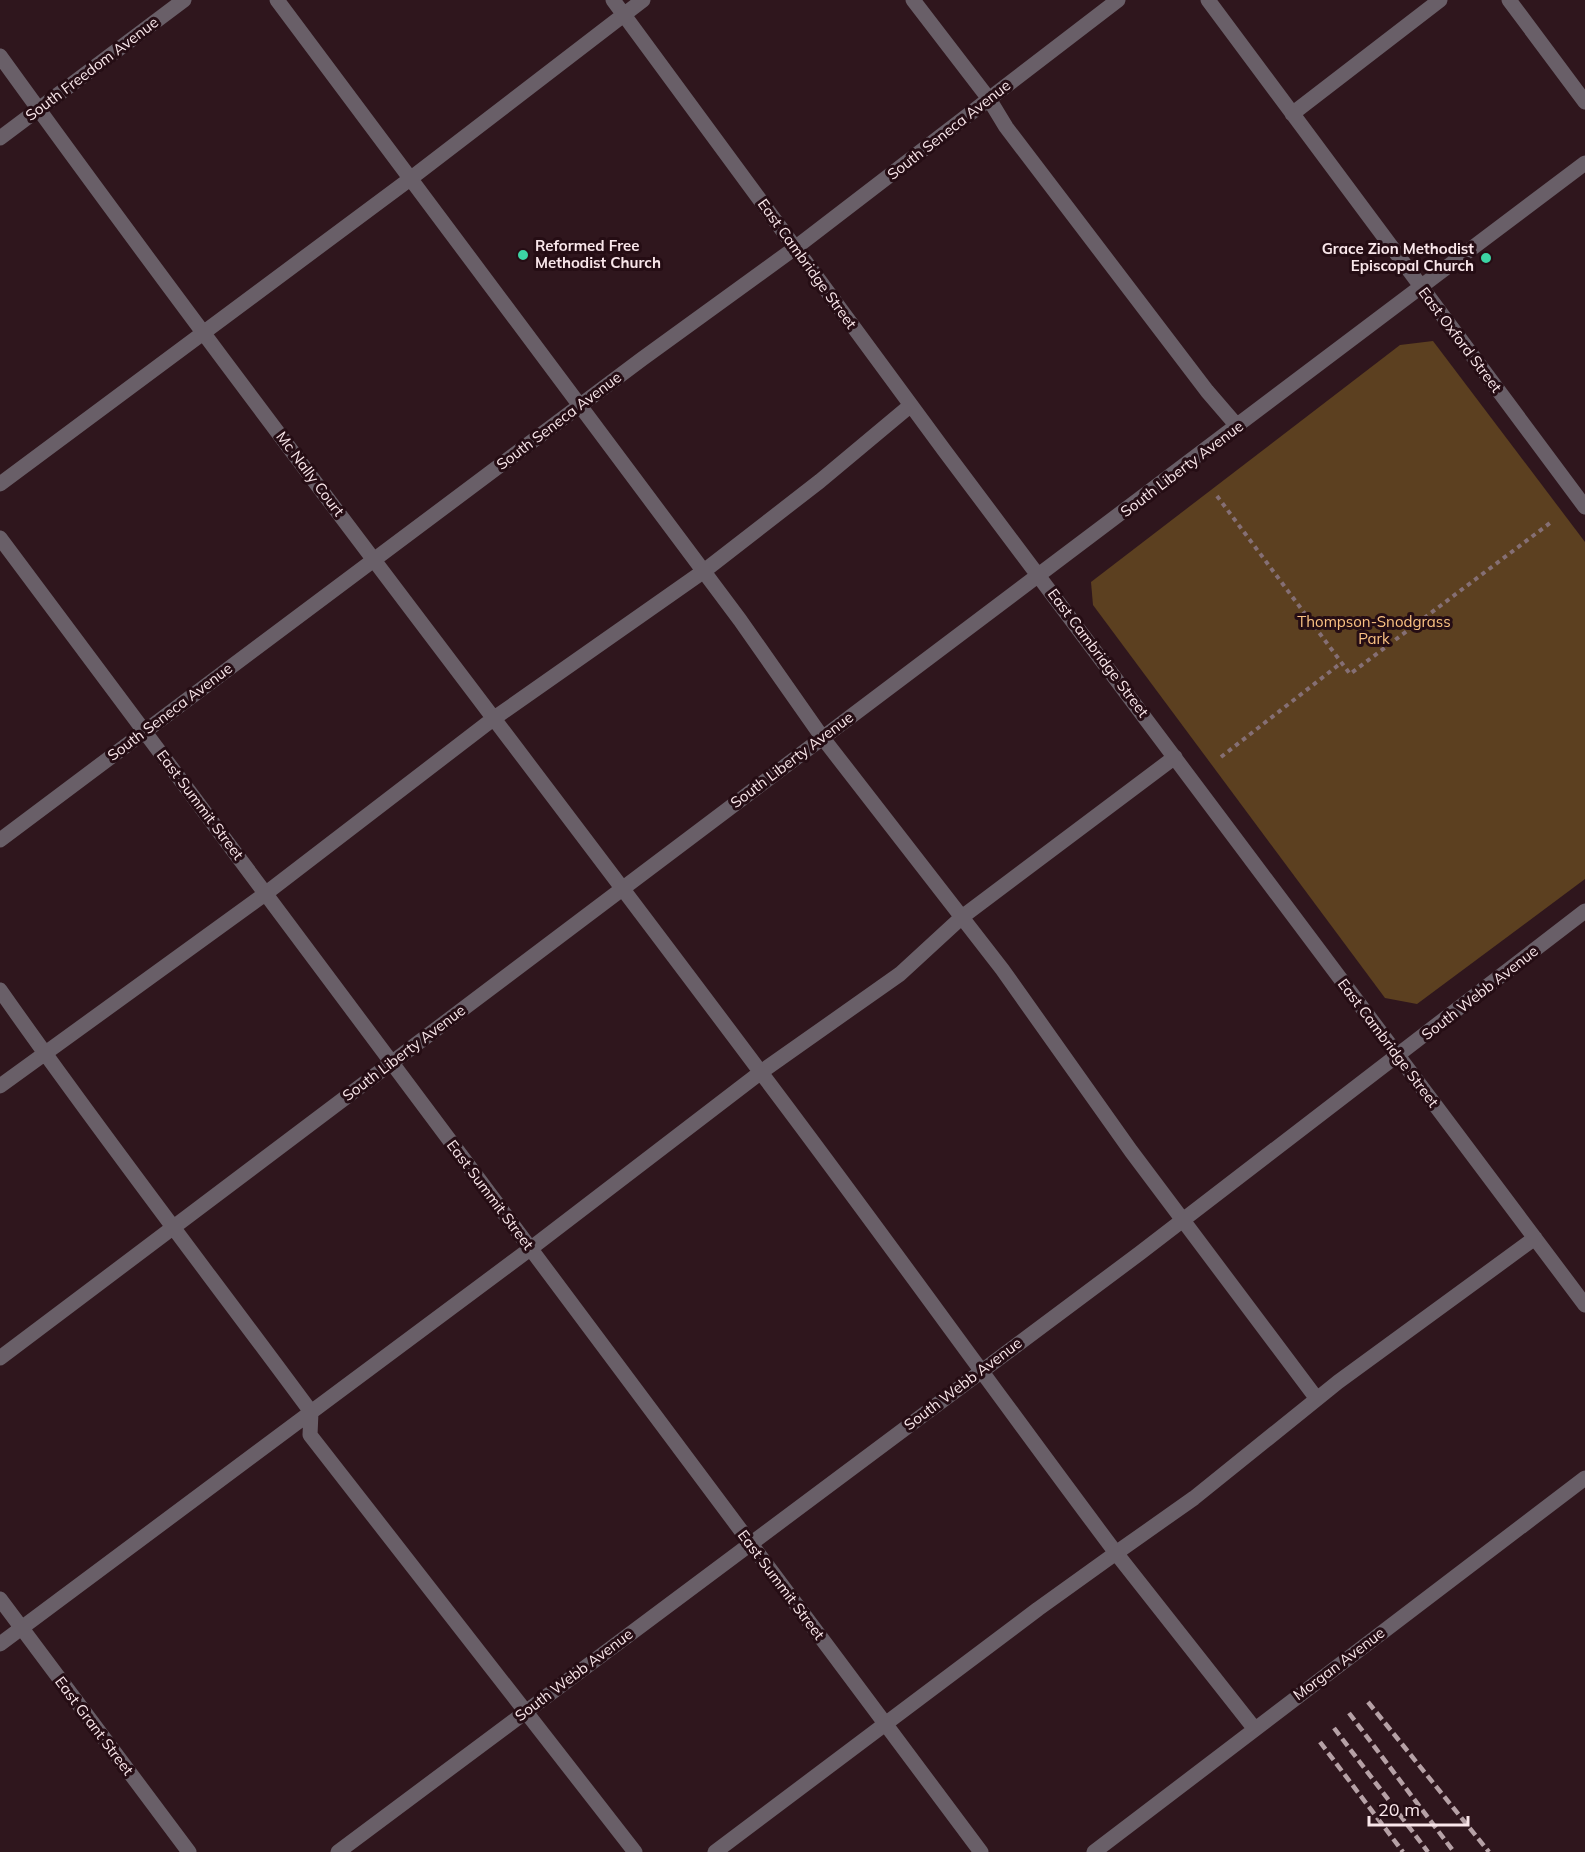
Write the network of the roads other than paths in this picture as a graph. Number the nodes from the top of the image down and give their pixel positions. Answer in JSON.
{"nodes":[{"id":1,"x":184,"y":0,"type":"edge"},
{"id":2,"x":278,"y":0,"type":"edge"},
{"id":3,"x":613,"y":0,"type":"edge"},
{"id":4,"x":643,"y":0,"type":"edge"},
{"id":5,"x":913,"y":0,"type":"edge"},
{"id":6,"x":1118,"y":0,"type":"edge"},
{"id":7,"x":1208,"y":0,"type":"edge"},
{"id":8,"x":1440,"y":0,"type":"edge"},
{"id":9,"x":1509,"y":0,"type":"edge"},
{"id":10,"x":623,"y":14,"type":"junction"},
{"id":11,"x":0,"y":56,"type":"edge"},
{"id":12,"x":989,"y":99,"type":"junction"},
{"id":13,"x":1585,"y":102,"type":"edge"},
{"id":14,"x":38,"y":109,"type":"junction"},
{"id":15,"x":1292,"y":114,"type":"junction"},
{"id":16,"x":0,"y":138,"type":"edge"},
{"id":17,"x":1585,"y":163,"type":"edge"},
{"id":18,"x":410,"y":178,"type":"junction"},
{"id":19,"x":795,"y":248,"type":"junction"},
{"id":20,"x":1422,"y":289,"type":"junction"},
{"id":21,"x":203,"y":331,"type":"junction"},
{"id":22,"x":580,"y":405,"type":"junction"},
{"id":23,"x":911,"y":405,"type":"junction"},
{"id":24,"x":1238,"y":427,"type":"junction"},
{"id":25,"x":0,"y":484,"type":"edge"},
{"id":26,"x":1585,"y":507,"type":"edge"},
{"id":27,"x":0,"y":538,"type":"edge"},
{"id":28,"x":373,"y":560,"type":"junction"},
{"id":29,"x":704,"y":572,"type":"junction"},
{"id":30,"x":1040,"y":576,"type":"junction"},
{"id":31,"x":493,"y":719,"type":"junction"},
{"id":32,"x":145,"y":731,"type":"junction"},
{"id":33,"x":822,"y":737,"type":"junction"},
{"id":34,"x":1175,"y":757,"type":"junction"},
{"id":35,"x":0,"y":840,"type":"edge"},
{"id":36,"x":622,"y":889,"type":"junction"},
{"id":37,"x":265,"y":894,"type":"junction"},
{"id":38,"x":1585,"y":911,"type":"edge"},
{"id":39,"x":962,"y":918,"type":"junction"},
{"id":40,"x":0,"y":990,"type":"edge"},
{"id":41,"x":44,"y":1053,"type":"junction"},
{"id":42,"x":1398,"y":1056,"type":"junction"},
{"id":43,"x":390,"y":1063,"type":"junction"},
{"id":44,"x":761,"y":1072,"type":"junction"},
{"id":45,"x":0,"y":1086,"type":"edge"},
{"id":46,"x":1184,"y":1219,"type":"junction"},
{"id":47,"x":175,"y":1226,"type":"junction"},
{"id":48,"x":1535,"y":1238,"type":"junction"},
{"id":49,"x":530,"y":1249,"type":"junction"},
{"id":50,"x":1585,"y":1305,"type":"edge"},
{"id":51,"x":0,"y":1358,"type":"edge"},
{"id":52,"x":980,"y":1372,"type":"junction"},
{"id":53,"x":1317,"y":1399,"type":"junction"},
{"id":54,"x":311,"y":1412,"type":"junction"},
{"id":55,"x":1585,"y":1478,"type":"edge"},
{"id":56,"x":750,"y":1543,"type":"junction"},
{"id":57,"x":1116,"y":1553,"type":"junction"},
{"id":58,"x":0,"y":1599,"type":"edge"},
{"id":59,"x":21,"y":1628,"type":"junction"},
{"id":60,"x":0,"y":1644,"type":"edge"},
{"id":61,"x":527,"y":1710,"type":"junction"},
{"id":62,"x":885,"y":1725,"type":"junction"},
{"id":63,"x":1254,"y":1728,"type":"junction"},
{"id":64,"x":189,"y":1852,"type":"edge"},
{"id":65,"x":338,"y":1852,"type":"edge"},
{"id":66,"x":635,"y":1852,"type":"edge"},
{"id":67,"x":715,"y":1852,"type":"edge"},
{"id":68,"x":981,"y":1852,"type":"edge"},
{"id":69,"x":1094,"y":1852,"type":"edge"}],
"edges":[{"from":1,"to":14,"type":"street","name":"South Freedom Avenue"},
{"from":2,"to":18,"type":"street"},
{"from":3,"to":10,"type":"street","name":"East Cambridge Street"},
{"from":4,"to":10,"type":"street"},
{"from":5,"to":12,"type":"street"},
{"from":6,"to":12,"type":"street","name":"South Seneca Avenue"},
{"from":7,"to":15,"type":"street","name":"East Oxford Street"},
{"from":8,"to":15,"type":"street"},
{"from":9,"to":13,"type":"street"},
{"from":10,"to":18,"type":"street"},
{"from":10,"to":19,"type":"street","name":"East Cambridge Street"},
{"from":11,"to":14,"type":"street","name":"Mc Nally Court"},
{"from":12,"to":19,"type":"street","name":"South Seneca Avenue"},
{"from":12,"to":24,"type":"street"},
{"from":14,"to":16,"type":"street","name":"South Freedom Avenue"},
{"from":14,"to":21,"type":"street","name":"Mc Nally Court"},
{"from":15,"to":20,"type":"street","name":"East Oxford Street"},
{"from":17,"to":20,"type":"street","name":"South Liberty Avenue"},
{"from":18,"to":21,"type":"street"},
{"from":18,"to":22,"type":"street"},
{"from":19,"to":22,"type":"street","name":"South Seneca Avenue"},
{"from":19,"to":23,"type":"street","name":"East Cambridge Street"},
{"from":20,"to":24,"type":"street","name":"South Liberty Avenue"},
{"from":20,"to":26,"type":"street","name":"East Oxford Street"},
{"from":21,"to":25,"type":"street"},
{"from":21,"to":28,"type":"street","name":"Mc Nally Court"},
{"from":22,"to":28,"type":"street","name":"South Seneca Avenue"},
{"from":22,"to":29,"type":"street"},
{"from":23,"to":29,"type":"street"},
{"from":23,"to":30,"type":"street","name":"East Cambridge Street"},
{"from":24,"to":30,"type":"street","name":"South Liberty Avenue"},
{"from":27,"to":32,"type":"street","name":"East Summit Street"},
{"from":28,"to":31,"type":"street","name":"Mc Nally Court"},
{"from":28,"to":32,"type":"street","name":"South Seneca Avenue"},
{"from":29,"to":31,"type":"street"},
{"from":29,"to":33,"type":"street"},
{"from":30,"to":33,"type":"street","name":"South Liberty Avenue"},
{"from":30,"to":34,"type":"street","name":"East Cambridge Street"},
{"from":31,"to":36,"type":"street","name":"Mc Nally Court"},
{"from":31,"to":37,"type":"street"},
{"from":32,"to":35,"type":"street","name":"South Seneca Avenue"},
{"from":32,"to":37,"type":"street","name":"East Summit Street"},
{"from":33,"to":36,"type":"street","name":"South Liberty Avenue"},
{"from":33,"to":39,"type":"street"},
{"from":34,"to":39,"type":"street"},
{"from":34,"to":42,"type":"street","name":"East Cambridge Street"},
{"from":36,"to":43,"type":"street","name":"South Liberty Avenue"},
{"from":36,"to":44,"type":"street","name":"Mc Nally Court"},
{"from":37,"to":41,"type":"street"},
{"from":37,"to":43,"type":"street","name":"East Summit Street"},
{"from":38,"to":42,"type":"street","name":"South Webb Avenue"},
{"from":39,"to":44,"type":"street"},
{"from":39,"to":46,"type":"street"},
{"from":40,"to":41,"type":"street"},
{"from":41,"to":45,"type":"street"},
{"from":41,"to":47,"type":"street"},
{"from":42,"to":46,"type":"street","name":"South Webb Avenue"},
{"from":42,"to":48,"type":"street","name":"East Cambridge Street"},
{"from":43,"to":47,"type":"street","name":"South Liberty Avenue"},
{"from":43,"to":49,"type":"street","name":"East Summit Street"},
{"from":44,"to":49,"type":"street"},
{"from":44,"to":52,"type":"street","name":"Mc Nally Court"},
{"from":46,"to":52,"type":"street","name":"South Webb Avenue"},
{"from":46,"to":53,"type":"street"},
{"from":47,"to":51,"type":"street","name":"South Liberty Avenue"},
{"from":47,"to":54,"type":"street"},
{"from":48,"to":50,"type":"street","name":"East Cambridge Street"},
{"from":48,"to":53,"type":"street"},
{"from":49,"to":54,"type":"street"},
{"from":49,"to":56,"type":"street","name":"East Summit Street"},
{"from":52,"to":56,"type":"street","name":"South Webb Avenue"},
{"from":52,"to":57,"type":"street","name":"Mc Nally Court"},
{"from":53,"to":57,"type":"street"},
{"from":54,"to":59,"type":"street"},
{"from":54,"to":61,"type":"street"},
{"from":55,"to":63,"type":"street","name":"Morgan Avenue"},
{"from":56,"to":61,"type":"street","name":"South Webb Avenue"},
{"from":56,"to":62,"type":"street","name":"East Summit Street"},
{"from":57,"to":62,"type":"street"},
{"from":57,"to":63,"type":"street","name":"Mc Nally Court"},
{"from":58,"to":59,"type":"street","name":"East Grant Street"},
{"from":59,"to":60,"type":"street"},
{"from":59,"to":64,"type":"street","name":"East Grant Street"},
{"from":61,"to":65,"type":"street","name":"South Webb Avenue"},
{"from":61,"to":66,"type":"street"},
{"from":62,"to":67,"type":"street"},
{"from":62,"to":68,"type":"street","name":"East Summit Street"},
{"from":63,"to":69,"type":"street","name":"Morgan Avenue"}]}
